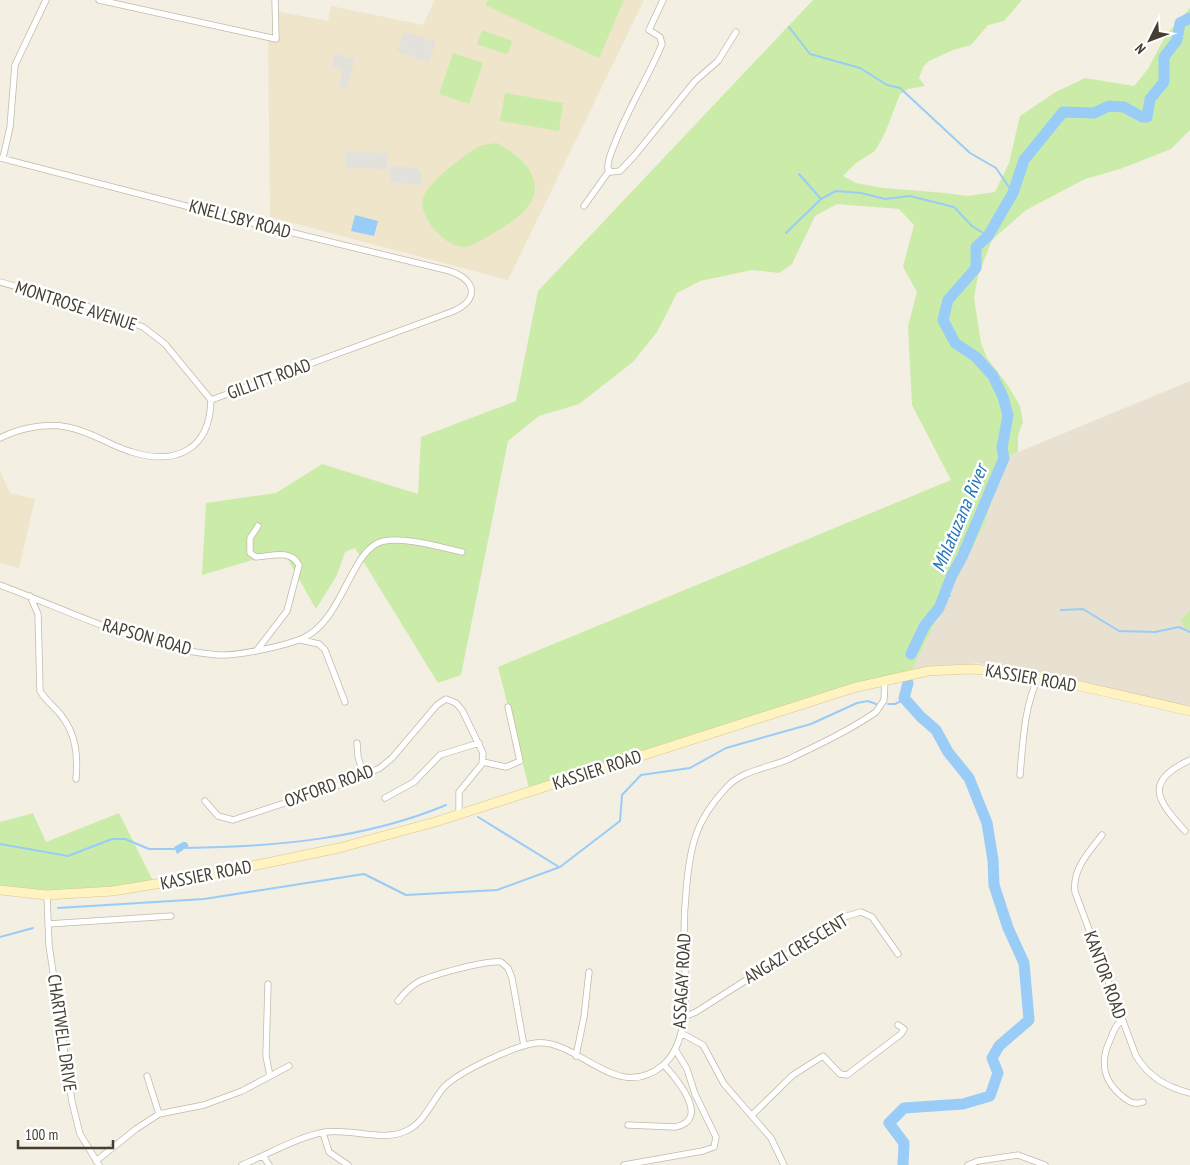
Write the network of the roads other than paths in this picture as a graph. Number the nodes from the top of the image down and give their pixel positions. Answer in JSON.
{"nodes":[{"id":1,"x":46,"y":0,"type":"edge"},
{"id":2,"x":99,"y":0,"type":"edge"},
{"id":3,"x":275,"y":0,"type":"edge"},
{"id":4,"x":663,"y":0,"type":"edge"},
{"id":5,"x":736,"y":32,"type":"dead end"},
{"id":6,"x":1,"y":158,"type":"edge"},
{"id":7,"x":609,"y":171,"type":"junction"},
{"id":8,"x":584,"y":206,"type":"dead end"},
{"id":9,"x":0,"y":282,"type":"edge"},
{"id":10,"x":471,"y":290,"type":"joint"},
{"id":11,"x":211,"y":400,"type":"junction"},
{"id":12,"x":0,"y":438,"type":"edge"},
{"id":13,"x":258,"y":526,"type":"dead end"},
{"id":14,"x":462,"y":552,"type":"dead end"},
{"id":15,"x":0,"y":585,"type":"edge"},
{"id":16,"x":30,"y":596,"type":"junction"},
{"id":17,"x":300,"y":640,"type":"junction"},
{"id":18,"x":257,"y":650,"type":"junction"},
{"id":19,"x":1039,"y":676,"type":"junction"},
{"id":20,"x":885,"y":679,"type":"junction"},
{"id":21,"x":345,"y":702,"type":"dead end"},
{"id":22,"x":508,"y":706,"type":"dead end"},
{"id":23,"x":1190,"y":711,"type":"edge"},
{"id":24,"x":357,"y":743,"type":"dead end"},
{"id":25,"x":478,"y":743,"type":"junction"},
{"id":26,"x":1190,"y":760,"type":"edge"},
{"id":27,"x":483,"y":762,"type":"junction"},
{"id":28,"x":1020,"y":775,"type":"dead end"},
{"id":29,"x":364,"y":776,"type":"junction"},
{"id":30,"x":76,"y":779,"type":"dead end"},
{"id":31,"x":385,"y":798,"type":"dead end"},
{"id":32,"x":204,"y":800,"type":"dead end"},
{"id":33,"x":459,"y":814,"type":"junction"},
{"id":34,"x":1184,"y":831,"type":"dead end"},
{"id":35,"x":1102,"y":835,"type":"dead end"},
{"id":36,"x":0,"y":890,"type":"edge"},
{"id":37,"x":47,"y":895,"type":"junction"},
{"id":38,"x":170,"y":916,"type":"dead end"},
{"id":39,"x":48,"y":924,"type":"junction"},
{"id":40,"x":898,"y":954,"type":"dead end"},
{"id":41,"x":590,"y":972,"type":"dead end"},
{"id":42,"x":268,"y":984,"type":"dead end"},
{"id":43,"x":398,"y":1000,"type":"dead end"},
{"id":44,"x":684,"y":1017,"type":"junction"},
{"id":45,"x":1122,"y":1020,"type":"junction"},
{"id":46,"x":898,"y":1025,"type":"dead end"},
{"id":47,"x":681,"y":1033,"type":"junction"},
{"id":48,"x":524,"y":1046,"type":"junction"},
{"id":49,"x":676,"y":1050,"type":"junction"},
{"id":50,"x":576,"y":1056,"type":"junction"},
{"id":51,"x":664,"y":1065,"type":"junction"},
{"id":52,"x":289,"y":1066,"type":"dead end"},
{"id":53,"x":147,"y":1076,"type":"dead end"},
{"id":54,"x":270,"y":1076,"type":"junction"},
{"id":55,"x":1190,"y":1093,"type":"edge"},
{"id":56,"x":1143,"y":1102,"type":"dead end"},
{"id":57,"x":159,"y":1114,"type":"junction"},
{"id":58,"x":752,"y":1116,"type":"junction"},
{"id":59,"x":628,"y":1126,"type":"dead end"},
{"id":60,"x":323,"y":1132,"type":"junction"},
{"id":61,"x":263,"y":1156,"type":"junction"},
{"id":62,"x":97,"y":1163,"type":"edge"},
{"id":63,"x":242,"y":1165,"type":"edge"},
{"id":64,"x":269,"y":1165,"type":"edge"},
{"id":65,"x":348,"y":1165,"type":"edge"},
{"id":66,"x":624,"y":1165,"type":"edge"},
{"id":67,"x":784,"y":1165,"type":"edge"},
{"id":68,"x":968,"y":1165,"type":"edge"},
{"id":69,"x":1045,"y":1165,"type":"edge"}],
"edges":[{"from":1,"to":6,"type":"street"},
{"from":2,"to":3,"type":"street"},
{"from":4,"to":7,"type":"street"},
{"from":5,"to":7,"type":"street"},
{"from":6,"to":10,"type":"street","name":"KNELLSBY ROAD"},
{"from":7,"to":8,"type":"street"},
{"from":9,"to":11,"type":"street","name":"MONTROSE AVENUE"},
{"from":10,"to":11,"type":"street","name":"GILLITT ROAD"},
{"from":11,"to":12,"type":"street","name":"GILLITT ROAD"},
{"from":13,"to":18,"type":"street"},
{"from":14,"to":17,"type":"street","name":"RAPSON ROAD"},
{"from":15,"to":16,"type":"street","name":"RAPSON ROAD"},
{"from":16,"to":18,"type":"street","name":"RAPSON ROAD"},
{"from":16,"to":30,"type":"street"},
{"from":17,"to":18,"type":"street","name":"RAPSON ROAD"},
{"from":17,"to":21,"type":"street"},
{"from":19,"to":20,"type":"main road","name":"KASSIER ROAD"},
{"from":19,"to":23,"type":"main road","name":"KASSIER ROAD"},
{"from":19,"to":28,"type":"street"},
{"from":20,"to":33,"type":"main road","name":"KASSIER ROAD"},
{"from":20,"to":44,"type":"street","name":"ASSAGAY ROAD"},
{"from":22,"to":27,"type":"street"},
{"from":24,"to":29,"type":"street"},
{"from":25,"to":27,"type":"street","name":"OXFORD ROAD"},
{"from":25,"to":29,"type":"street","name":"OXFORD ROAD"},
{"from":25,"to":31,"type":"street"},
{"from":26,"to":34,"type":"street"},
{"from":27,"to":33,"type":"street"},
{"from":29,"to":32,"type":"street","name":"OXFORD ROAD"},
{"from":33,"to":37,"type":"main road","name":"KASSIER ROAD"},
{"from":35,"to":45,"type":"street","name":"KANTOR ROAD"},
{"from":36,"to":37,"type":"main road","name":"KASSIER ROAD"},
{"from":37,"to":39,"type":"street","name":"CHARTWELL DRIVE"},
{"from":38,"to":39,"type":"street"},
{"from":39,"to":62,"type":"street","name":"CHARTWELL DRIVE"},
{"from":40,"to":44,"type":"street","name":"ANGAZI CRESCENT"},
{"from":41,"to":50,"type":"street"},
{"from":42,"to":54,"type":"street"},
{"from":43,"to":48,"type":"street"},
{"from":44,"to":47,"type":"street","name":"ASSAGAY ROAD"},
{"from":45,"to":55,"type":"street","name":"KANTOR ROAD"},
{"from":45,"to":56,"type":"street"},
{"from":46,"to":58,"type":"street"},
{"from":47,"to":49,"type":"street","name":"ASSAGAY ROAD"},
{"from":47,"to":58,"type":"street"},
{"from":48,"to":50,"type":"street","name":"ASSAGAY ROAD"},
{"from":48,"to":60,"type":"street","name":"ASSAGAY ROAD"},
{"from":49,"to":51,"type":"street","name":"ASSAGAY ROAD"},
{"from":49,"to":66,"type":"street"},
{"from":50,"to":51,"type":"street","name":"ASSAGAY ROAD"},
{"from":51,"to":59,"type":"street"},
{"from":52,"to":54,"type":"street"},
{"from":53,"to":57,"type":"street"},
{"from":54,"to":57,"type":"street"},
{"from":57,"to":62,"type":"street"},
{"from":58,"to":67,"type":"street"},
{"from":60,"to":61,"type":"street","name":"ASSAGAY ROAD"},
{"from":60,"to":65,"type":"street"},
{"from":61,"to":63,"type":"street","name":"ASSAGAY ROAD"},
{"from":61,"to":64,"type":"street"},
{"from":68,"to":69,"type":"street"}]}
